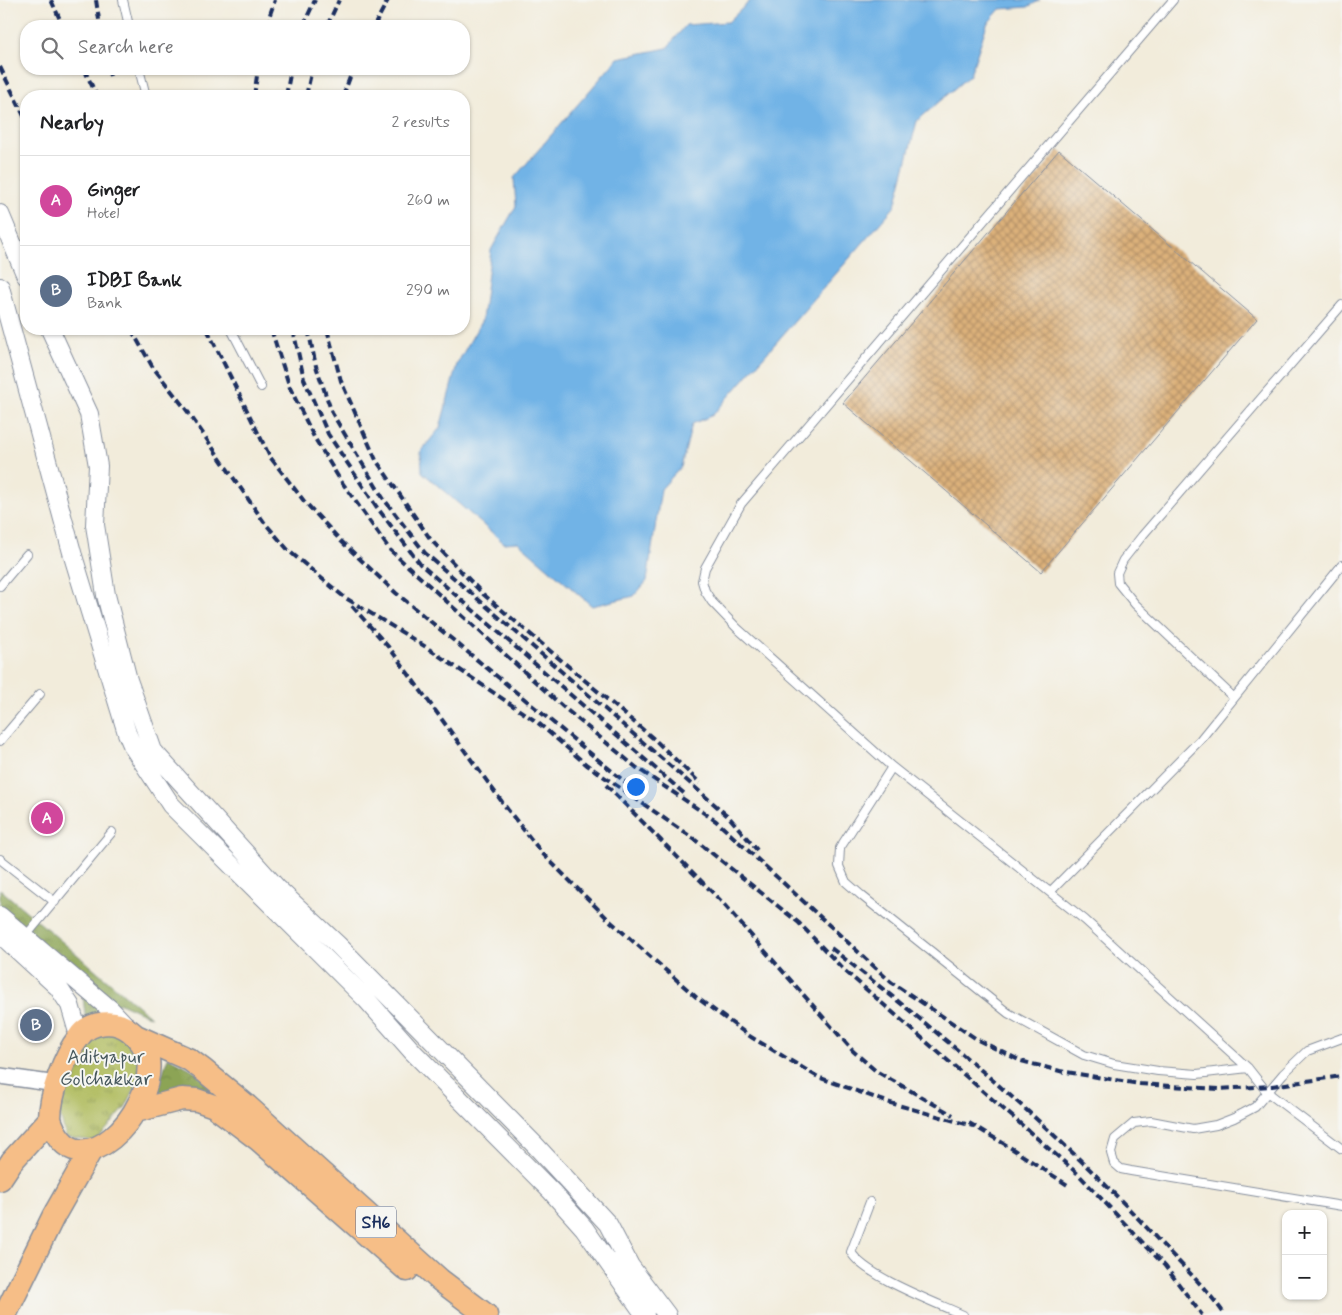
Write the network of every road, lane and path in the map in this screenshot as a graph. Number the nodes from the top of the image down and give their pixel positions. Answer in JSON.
{"nodes":[{"id":1,"x":123,"y":0,"type":"edge"},
{"id":2,"x":1173,"y":0,"type":"edge"},
{"id":3,"x":128,"y":20,"type":"edge"},
{"id":4,"x":141,"y":75,"type":"edge"},
{"id":5,"x":144,"y":90,"type":"edge"},
{"id":6,"x":0,"y":214,"type":"edge"},
{"id":7,"x":20,"y":262,"type":"edge"},
{"id":8,"x":0,"y":287,"type":"edge"},
{"id":9,"x":1342,"y":305,"type":"edge"},
{"id":10,"x":53,"y":335,"type":"edge"},
{"id":11,"x":234,"y":335,"type":"edge"},
{"id":12,"x":262,"y":387,"type":"dead end"},
{"id":13,"x":28,"y":554,"type":"dead end"},
{"id":14,"x":1342,"y":565,"type":"edge"},
{"id":15,"x":0,"y":586,"type":"edge"},
{"id":16,"x":40,"y":694,"type":"dead end"},
{"id":17,"x":1234,"y":698,"type":"junction"},
{"id":18,"x":0,"y":741,"type":"edge"},
{"id":19,"x":892,"y":767,"type":"junction"},
{"id":20,"x":185,"y":788,"type":"junction"},
{"id":21,"x":171,"y":805,"type":"junction"},
{"id":22,"x":112,"y":832,"type":"dead end"},
{"id":23,"x":0,"y":859,"type":"edge"},
{"id":24,"x":1050,"y":892,"type":"junction"},
{"id":25,"x":55,"y":902,"type":"junction"},
{"id":26,"x":0,"y":916,"type":"edge"},
{"id":27,"x":0,"y":934,"type":"edge"},
{"id":28,"x":20,"y":942,"type":"junction"},
{"id":29,"x":134,"y":1035,"type":"junction"},
{"id":30,"x":79,"y":1036,"type":"junction"},
{"id":31,"x":1342,"y":1038,"type":"edge"},
{"id":32,"x":1248,"y":1068,"type":"junction"},
{"id":33,"x":3,"y":1075,"type":"edge"},
{"id":34,"x":57,"y":1084,"type":"junction"},
{"id":35,"x":1267,"y":1092,"type":"junction"},
{"id":36,"x":136,"y":1111,"type":"junction"},
{"id":37,"x":50,"y":1119,"type":"junction"},
{"id":38,"x":1342,"y":1149,"type":"edge"},
{"id":39,"x":92,"y":1150,"type":"junction"},
{"id":40,"x":0,"y":1179,"type":"edge"},
{"id":41,"x":870,"y":1202,"type":"dead end"},
{"id":42,"x":1342,"y":1206,"type":"edge"},
{"id":43,"x":656,"y":1313,"type":"edge"},
{"id":44,"x":5,"y":1315,"type":"edge"},
{"id":45,"x":463,"y":1315,"type":"edge"},
{"id":46,"x":486,"y":1315,"type":"edge"},
{"id":47,"x":963,"y":1315,"type":"edge"}],
"edges":[{"from":1,"to":3,"type":"lane"},
{"from":2,"to":19,"type":"lane"},
{"from":4,"to":5,"type":"lane"},
{"from":6,"to":7,"type":"street"},
{"from":8,"to":21,"type":"street"},
{"from":9,"to":17,"type":"lane"},
{"from":10,"to":20,"type":"street"},
{"from":11,"to":12,"type":"lane"},
{"from":13,"to":15,"type":"lane"},
{"from":14,"to":17,"type":"lane"},
{"from":16,"to":18,"type":"lane"},
{"from":17,"to":24,"type":"lane"},
{"from":19,"to":24,"type":"lane"},
{"from":19,"to":32,"type":"lane"},
{"from":20,"to":21,"type":"street"},
{"from":20,"to":43,"type":"street"},
{"from":21,"to":43,"type":"street"},
{"from":22,"to":25,"type":"lane"},
{"from":23,"to":25,"type":"lane"},
{"from":24,"to":32,"type":"lane"},
{"from":25,"to":28,"type":"lane"},
{"from":26,"to":28,"type":"street"},
{"from":27,"to":28,"type":"street"},
{"from":28,"to":29,"type":"street"},
{"from":28,"to":30,"type":"street"},
{"from":29,"to":30,"type":"main road","number":"SH6"},
{"from":29,"to":36,"type":"main road"},
{"from":29,"to":46,"type":"main road","number":"SH6"},
{"from":30,"to":34,"type":"main road"},
{"from":31,"to":35,"type":"lane"},
{"from":32,"to":35,"type":"lane"},
{"from":33,"to":34,"type":"street"},
{"from":34,"to":37,"type":"main road"},
{"from":35,"to":38,"type":"lane"},
{"from":35,"to":42,"type":"lane"},
{"from":36,"to":39,"type":"main road"},
{"from":36,"to":45,"type":"main road","number":"SH6"},
{"from":37,"to":39,"type":"main road"},
{"from":37,"to":40,"type":"main road"},
{"from":39,"to":44,"type":"main road"},
{"from":41,"to":47,"type":"lane"}]}
